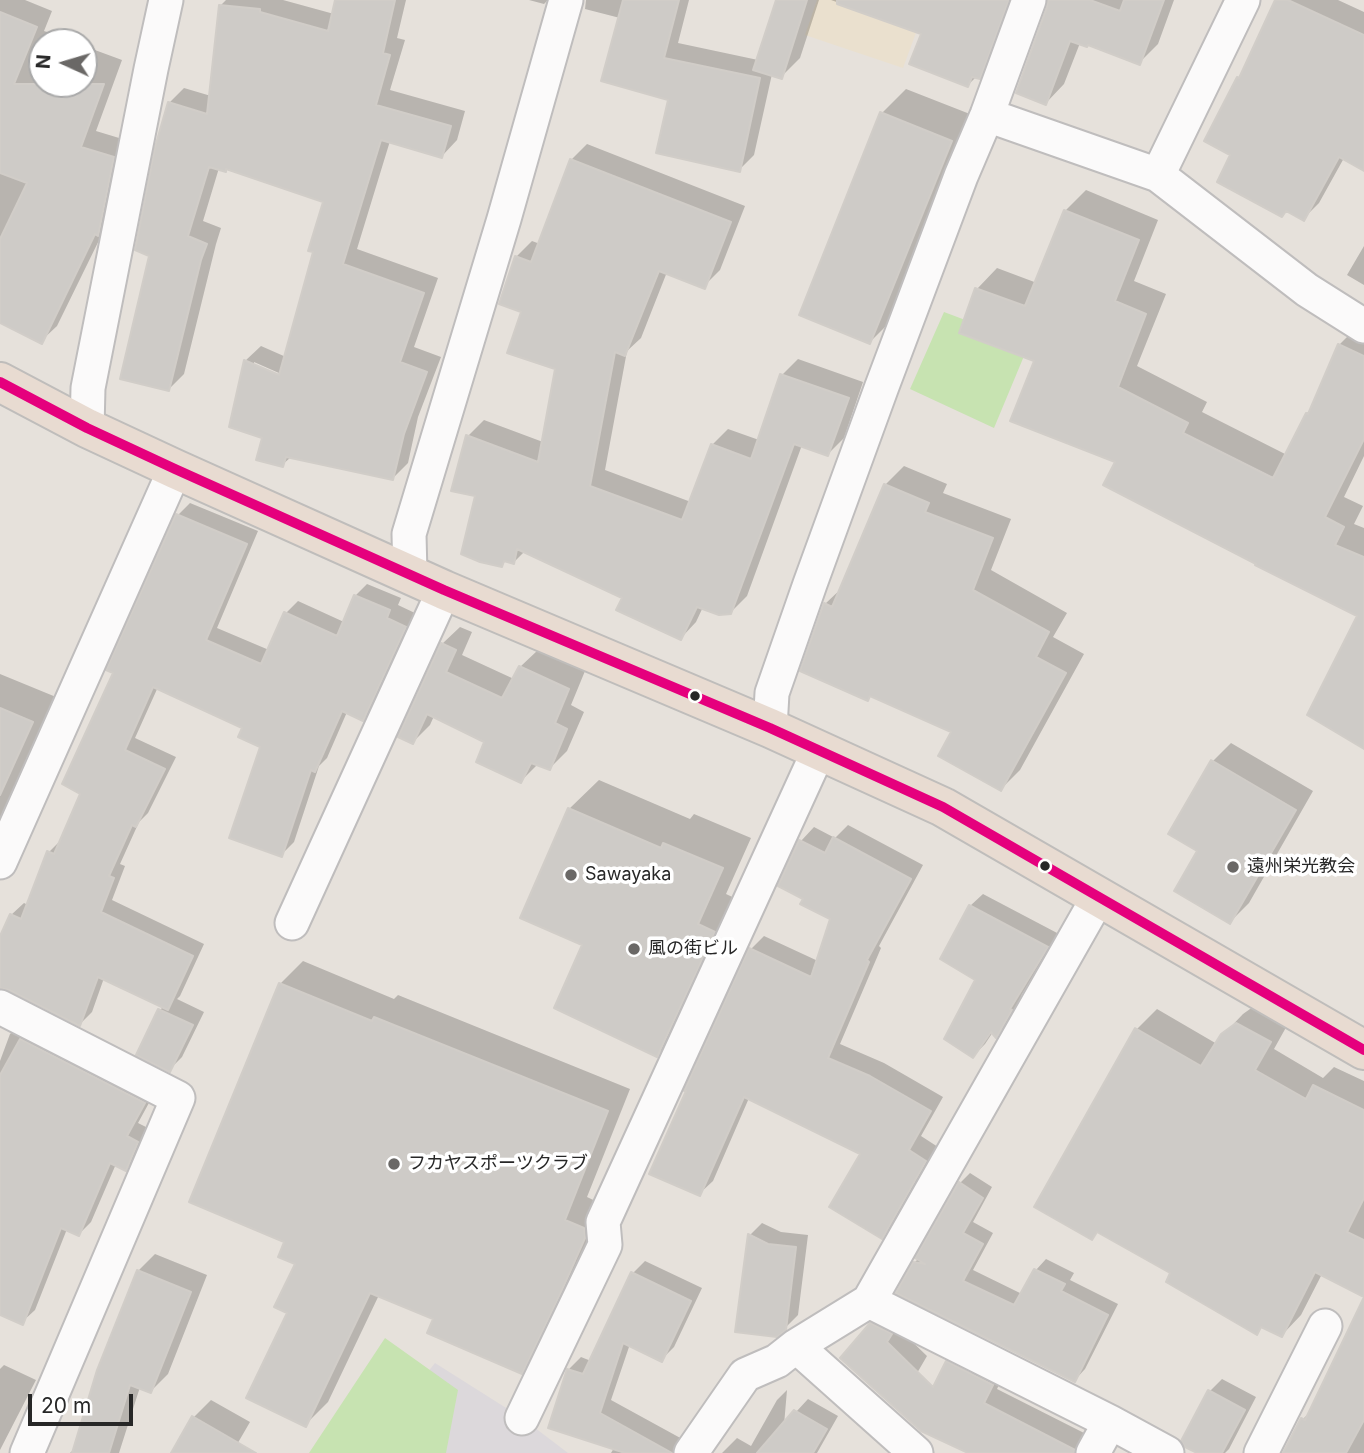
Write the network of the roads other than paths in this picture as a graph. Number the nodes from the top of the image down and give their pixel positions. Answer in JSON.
{"nodes":[{"id":1,"x":166,"y":0,"type":"edge"},
{"id":2,"x":566,"y":0,"type":"edge"},
{"id":3,"x":1029,"y":0,"type":"edge"},
{"id":4,"x":1243,"y":0,"type":"edge"},
{"id":5,"x":987,"y":116,"type":"junction"},
{"id":6,"x":1158,"y":176,"type":"junction"},
{"id":7,"x":1364,"y":326,"type":"edge"},
{"id":8,"x":0,"y":382,"type":"edge"},
{"id":9,"x":86,"y":428,"type":"junction"},
{"id":10,"x":175,"y":469,"type":"junction"},
{"id":11,"x":427,"y":582,"type":"junction"},
{"id":12,"x":770,"y":728,"type":"junction"},
{"id":13,"x":819,"y":750,"type":"junction"},
{"id":14,"x":0,"y":862,"type":"edge"},
{"id":15,"x":1099,"y":896,"type":"junction"},
{"id":16,"x":292,"y":923,"type":"dead end"},
{"id":17,"x":0,"y":1007,"type":"edge"},
{"id":18,"x":1364,"y":1050,"type":"edge"},
{"id":19,"x":869,"y":1301,"type":"junction"},
{"id":20,"x":1325,"y":1326,"type":"dead end"},
{"id":21,"x":796,"y":1346,"type":"junction"},
{"id":22,"x":522,"y":1418,"type":"dead end"},
{"id":23,"x":1110,"y":1422,"type":"junction"},
{"id":24,"x":27,"y":1453,"type":"edge"},
{"id":25,"x":691,"y":1453,"type":"edge"},
{"id":26,"x":916,"y":1453,"type":"edge"},
{"id":27,"x":1093,"y":1453,"type":"edge"},
{"id":28,"x":1167,"y":1453,"type":"edge"},
{"id":29,"x":1261,"y":1453,"type":"edge"}],
"edges":[{"from":1,"to":9,"type":"street"},
{"from":2,"to":11,"type":"street"},
{"from":3,"to":5,"type":"street"},
{"from":4,"to":6,"type":"street"},
{"from":5,"to":6,"type":"street"},
{"from":5,"to":12,"type":"street"},
{"from":6,"to":7,"type":"street"},
{"from":8,"to":9,"type":"highway"},
{"from":9,"to":10,"type":"highway"},
{"from":10,"to":11,"type":"highway"},
{"from":10,"to":14,"type":"street"},
{"from":11,"to":12,"type":"highway"},
{"from":11,"to":16,"type":"street"},
{"from":12,"to":13,"type":"highway"},
{"from":13,"to":15,"type":"highway"},
{"from":13,"to":22,"type":"street"},
{"from":15,"to":18,"type":"highway"},
{"from":15,"to":19,"type":"street"},
{"from":17,"to":24,"type":"street"},
{"from":19,"to":21,"type":"street"},
{"from":19,"to":23,"type":"street"},
{"from":20,"to":29,"type":"street"},
{"from":21,"to":25,"type":"street"},
{"from":21,"to":26,"type":"street"},
{"from":23,"to":27,"type":"street"},
{"from":23,"to":28,"type":"street"}]}
